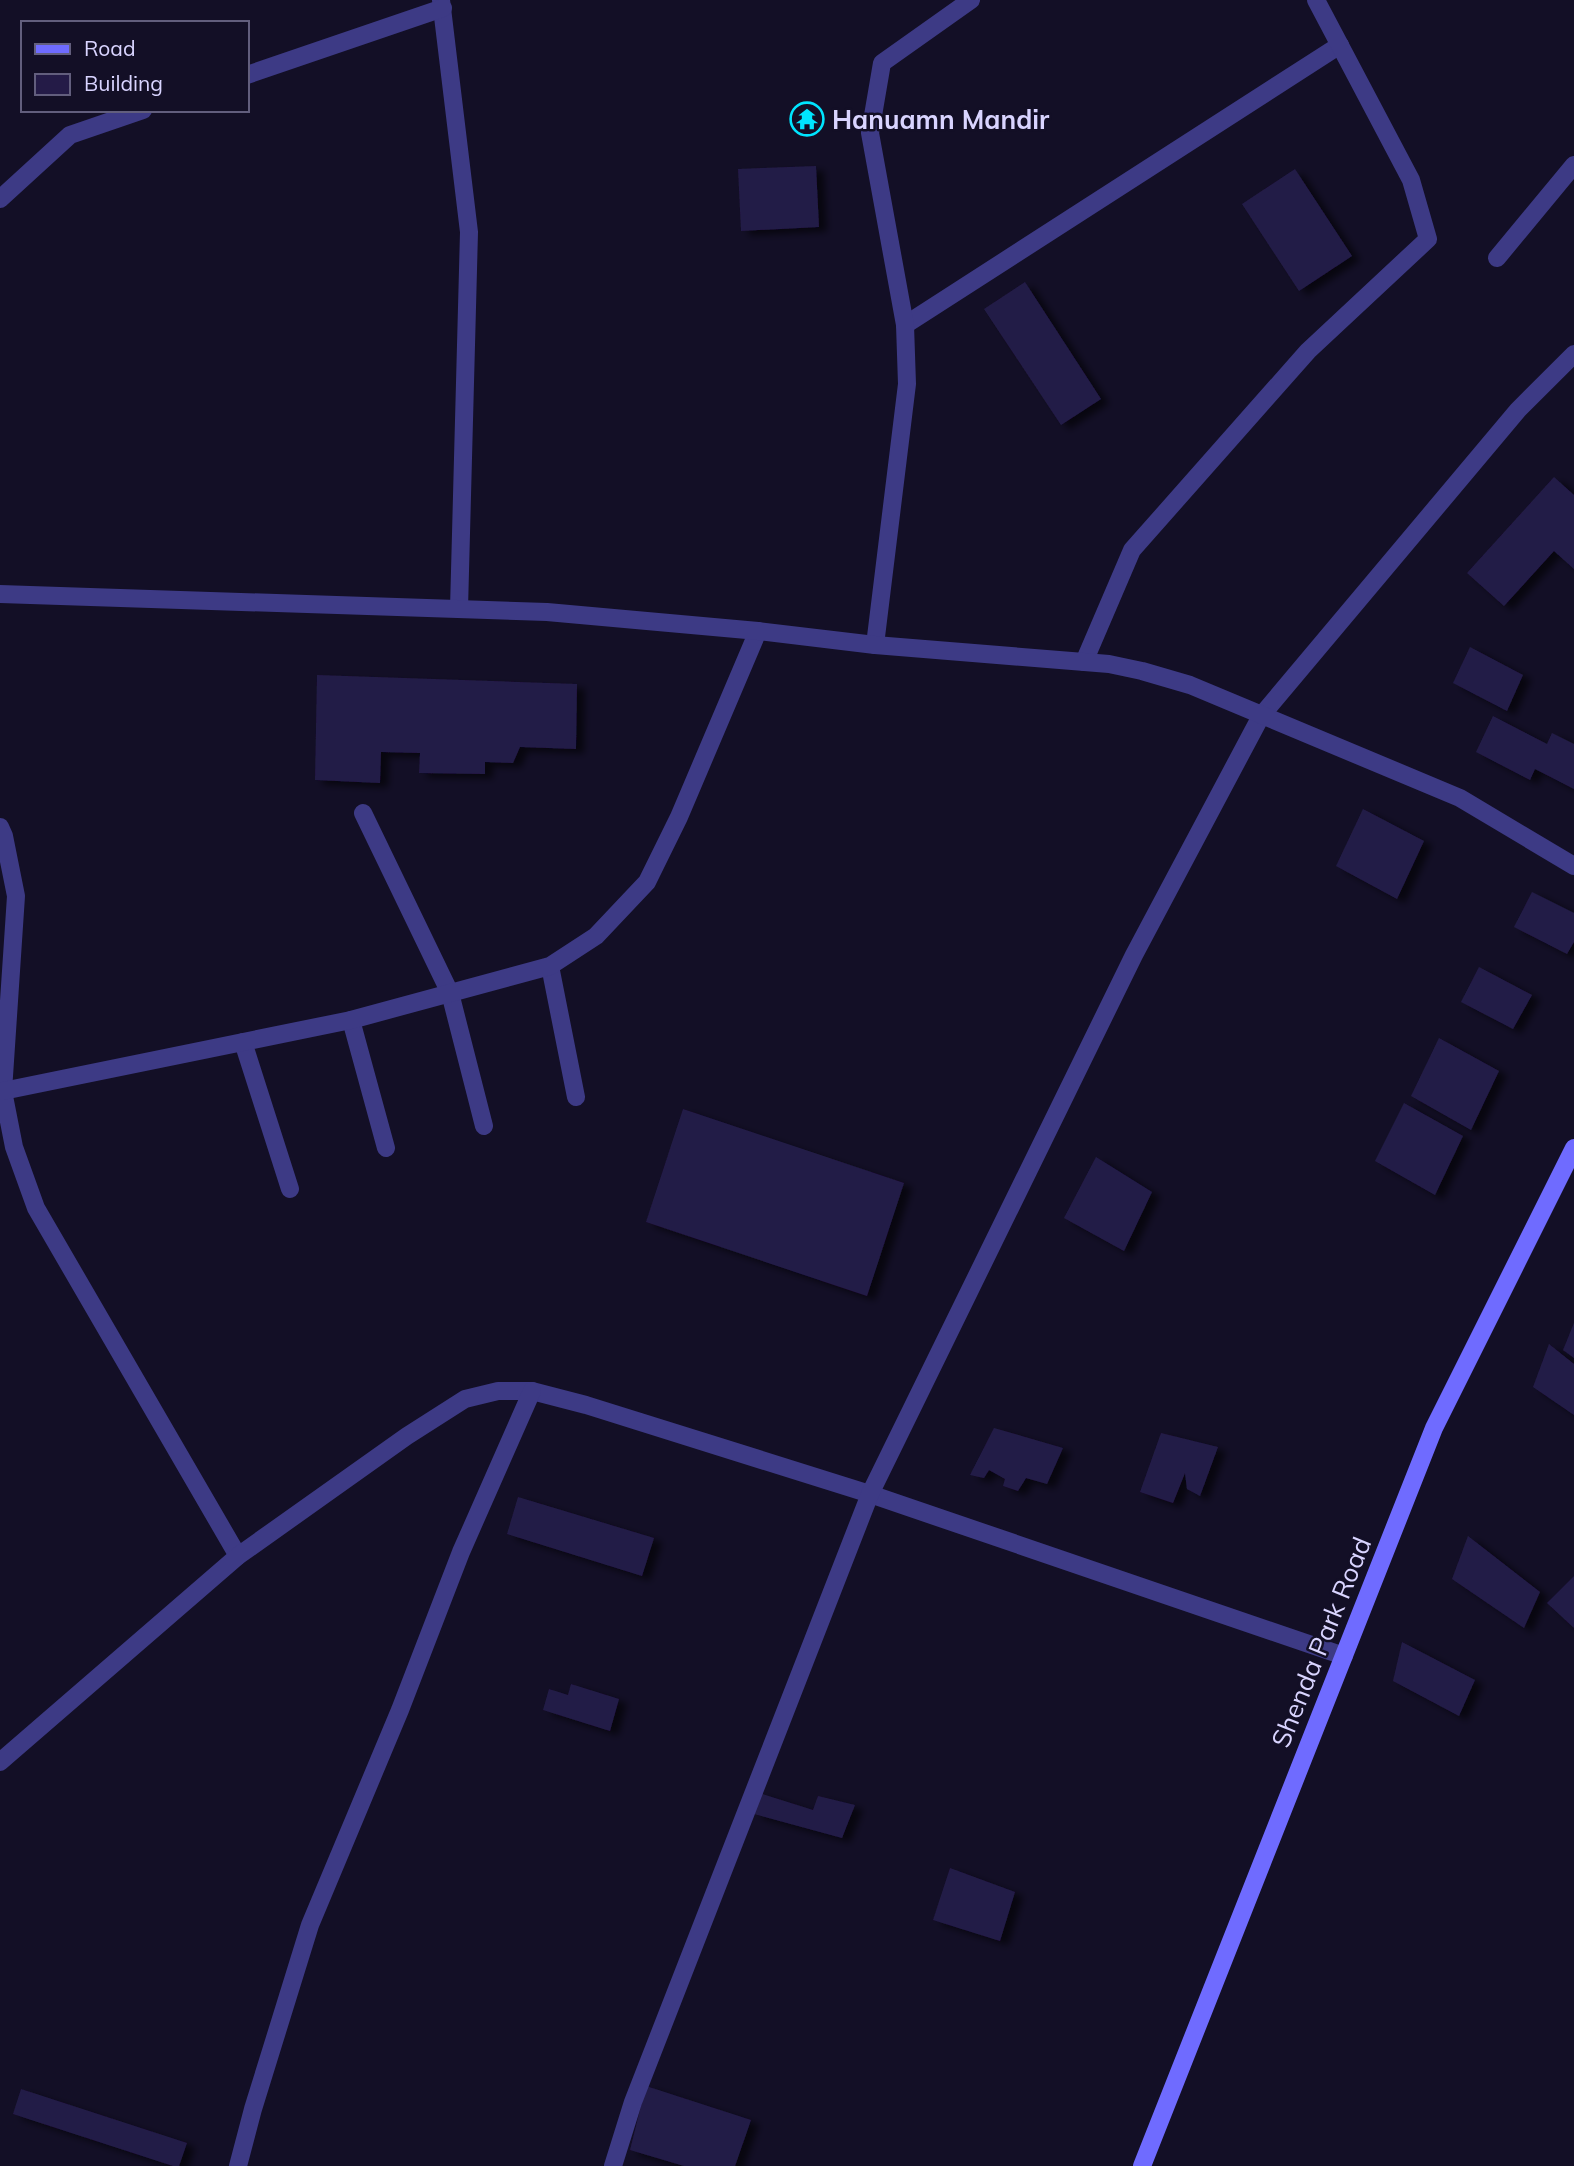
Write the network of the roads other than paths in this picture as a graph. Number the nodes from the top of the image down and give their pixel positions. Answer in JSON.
{"nodes":[{"id":1,"x":971,"y":0,"type":"edge"},
{"id":2,"x":1316,"y":0,"type":"edge"},
{"id":3,"x":442,"y":4,"type":"edge"},
{"id":4,"x":1339,"y":45,"type":"junction"},
{"id":5,"x":248,"y":75,"type":"edge"},
{"id":6,"x":137,"y":112,"type":"edge"},
{"id":7,"x":1574,"y":165,"type":"edge"},
{"id":8,"x":0,"y":199,"type":"edge"},
{"id":9,"x":1497,"y":258,"type":"dead end"},
{"id":10,"x":905,"y":325,"type":"junction"},
{"id":11,"x":1574,"y":354,"type":"edge"},
{"id":12,"x":0,"y":594,"type":"edge"},
{"id":13,"x":459,"y":609,"type":"junction"},
{"id":14,"x":758,"y":631,"type":"junction"},
{"id":15,"x":874,"y":645,"type":"junction"},
{"id":16,"x":1084,"y":662,"type":"junction"},
{"id":17,"x":1261,"y":716,"type":"junction"},
{"id":18,"x":363,"y":813,"type":"dead end"},
{"id":19,"x":0,"y":827,"type":"edge"},
{"id":20,"x":1574,"y":866,"type":"edge"},
{"id":21,"x":550,"y":966,"type":"junction"},
{"id":22,"x":450,"y":993,"type":"junction"},
{"id":23,"x":351,"y":1020,"type":"junction"},
{"id":24,"x":243,"y":1042,"type":"junction"},
{"id":25,"x":3,"y":1091,"type":"junction"},
{"id":26,"x":576,"y":1097,"type":"dead end"},
{"id":27,"x":484,"y":1126,"type":"dead end"},
{"id":28,"x":386,"y":1148,"type":"dead end"},
{"id":29,"x":1574,"y":1148,"type":"edge"},
{"id":30,"x":290,"y":1189,"type":"dead end"},
{"id":31,"x":532,"y":1391,"type":"junction"},
{"id":32,"x":870,"y":1494,"type":"junction"},
{"id":33,"x":238,"y":1556,"type":"junction"},
{"id":34,"x":1344,"y":1656,"type":"junction"},
{"id":35,"x":0,"y":1762,"type":"edge"},
{"id":36,"x":238,"y":2166,"type":"edge"},
{"id":37,"x":613,"y":2166,"type":"edge"},
{"id":38,"x":1142,"y":2166,"type":"edge"}],
"edges":[{"from":1,"to":10,"type":"street"},
{"from":2,"to":4,"type":"street"},
{"from":3,"to":5,"type":"street"},
{"from":3,"to":13,"type":"street"},
{"from":4,"to":10,"type":"street"},
{"from":4,"to":16,"type":"street"},
{"from":6,"to":8,"type":"street"},
{"from":7,"to":9,"type":"street"},
{"from":10,"to":15,"type":"street"},
{"from":11,"to":17,"type":"street"},
{"from":12,"to":13,"type":"street"},
{"from":13,"to":14,"type":"street"},
{"from":14,"to":15,"type":"street"},
{"from":14,"to":21,"type":"street"},
{"from":15,"to":16,"type":"street"},
{"from":16,"to":17,"type":"street"},
{"from":17,"to":20,"type":"street"},
{"from":17,"to":32,"type":"street"},
{"from":18,"to":22,"type":"street"},
{"from":19,"to":25,"type":"street"},
{"from":21,"to":22,"type":"street"},
{"from":21,"to":26,"type":"street"},
{"from":22,"to":23,"type":"street"},
{"from":22,"to":27,"type":"street"},
{"from":23,"to":24,"type":"street"},
{"from":23,"to":28,"type":"street"},
{"from":24,"to":25,"type":"street"},
{"from":24,"to":30,"type":"street"},
{"from":25,"to":33,"type":"street"},
{"from":29,"to":34,"type":"main road","name":"Shenda Park Road"},
{"from":31,"to":32,"type":"street"},
{"from":31,"to":33,"type":"street"},
{"from":31,"to":36,"type":"street"},
{"from":32,"to":34,"type":"street"},
{"from":32,"to":37,"type":"street"},
{"from":33,"to":35,"type":"street"},
{"from":34,"to":38,"type":"main road","name":"Shenda Park Road"}]}
